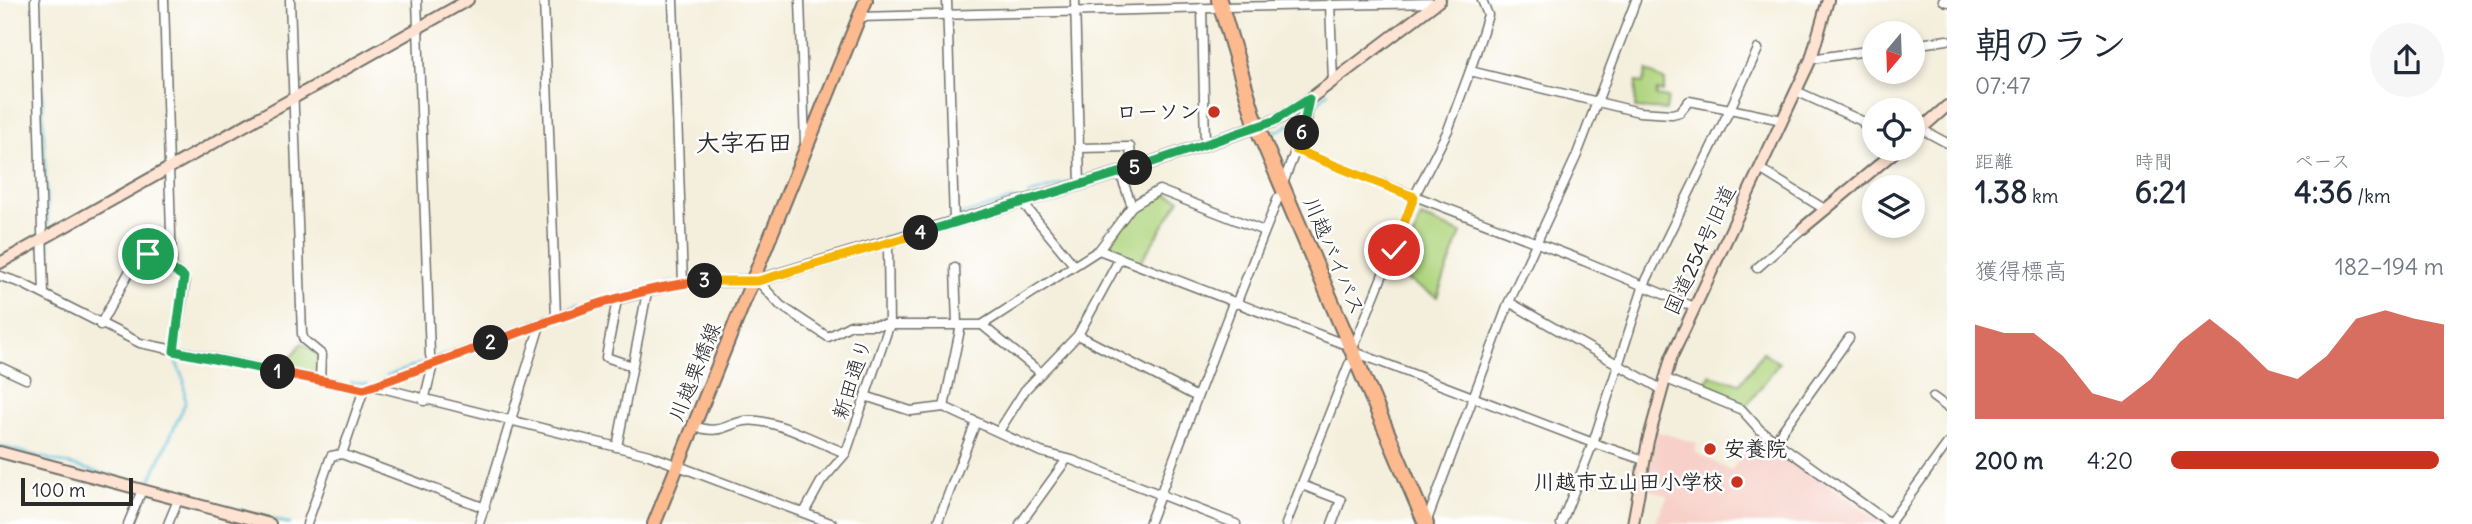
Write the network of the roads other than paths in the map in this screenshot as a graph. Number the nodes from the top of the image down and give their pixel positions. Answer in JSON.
{"nodes":[{"id":1,"x":35,"y":0,"type":"edge"},
{"id":2,"x":164,"y":0,"type":"edge"},
{"id":3,"x":290,"y":0,"type":"edge"},
{"id":4,"x":417,"y":0,"type":"edge"},
{"id":5,"x":468,"y":0,"type":"edge"},
{"id":6,"x":544,"y":0,"type":"edge"},
{"id":7,"x":673,"y":0,"type":"edge"},
{"id":8,"x":800,"y":0,"type":"edge"},
{"id":9,"x":866,"y":0,"type":"edge"},
{"id":10,"x":947,"y":0,"type":"edge"},
{"id":11,"x":1075,"y":0,"type":"edge"},
{"id":12,"x":1482,"y":0,"type":"edge"},
{"id":13,"x":1636,"y":0,"type":"edge"},
{"id":14,"x":1828,"y":0,"type":"edge"},
{"id":15,"x":1438,"y":1,"type":"edge"},
{"id":16,"x":1304,"y":2,"type":"edge"},
{"id":17,"x":1213,"y":4,"type":"edge"},
{"id":18,"x":1331,"y":4,"type":"junction"},
{"id":19,"x":1076,"y":10,"type":"junction"},
{"id":20,"x":947,"y":14,"type":"junction"},
{"id":21,"x":859,"y":17,"type":"junction"},
{"id":22,"x":418,"y":28,"type":"junction"},
{"id":23,"x":1947,"y":40,"type":"edge"},
{"id":24,"x":1925,"y":43,"type":"edge"},
{"id":25,"x":1758,"y":49,"type":"dead end"},
{"id":26,"x":1862,"y":52,"type":"edge"},
{"id":27,"x":1811,"y":59,"type":"junction"},
{"id":28,"x":1470,"y":71,"type":"junction"},
{"id":29,"x":1333,"y":81,"type":"junction"},
{"id":30,"x":1796,"y":91,"type":"junction"},
{"id":31,"x":294,"y":97,"type":"junction"},
{"id":32,"x":1309,"y":99,"type":"junction"},
{"id":33,"x":1598,"y":101,"type":"junction"},
{"id":34,"x":1947,"y":106,"type":"edge"},
{"id":35,"x":1730,"y":109,"type":"junction"},
{"id":36,"x":1782,"y":120,"type":"junction"},
{"id":37,"x":1862,"y":121,"type":"edge"},
{"id":38,"x":1925,"y":126,"type":"edge"},
{"id":39,"x":1253,"y":128,"type":"junction"},
{"id":40,"x":1925,"y":136,"type":"edge"},
{"id":41,"x":1947,"y":143,"type":"edge"},
{"id":42,"x":1205,"y":145,"type":"junction"},
{"id":43,"x":805,"y":148,"type":"junction"},
{"id":44,"x":1079,"y":148,"type":"junction"},
{"id":45,"x":1296,"y":150,"type":"junction"},
{"id":46,"x":1879,"y":161,"type":"edge"},
{"id":47,"x":168,"y":168,"type":"junction"},
{"id":48,"x":1760,"y":169,"type":"junction"},
{"id":49,"x":1126,"y":171,"type":"junction"},
{"id":50,"x":1080,"y":185,"type":"junction"},
{"id":51,"x":1280,"y":192,"type":"junction"},
{"id":52,"x":1414,"y":197,"type":"junction"},
{"id":53,"x":1023,"y":202,"type":"junction"},
{"id":54,"x":1132,"y":206,"type":"junction"},
{"id":55,"x":1826,"y":209,"type":"junction"},
{"id":56,"x":954,"y":222,"type":"junction"},
{"id":57,"x":1803,"y":228,"type":"joint"},
{"id":58,"x":1264,"y":232,"type":"junction"},
{"id":59,"x":43,"y":238,"type":"junction"},
{"id":60,"x":1534,"y":242,"type":"junction"},
{"id":61,"x":888,"y":244,"type":"junction"},
{"id":62,"x":1099,"y":250,"type":"junction"},
{"id":63,"x":1120,"y":258,"type":"junction"},
{"id":64,"x":0,"y":263,"type":"edge"},
{"id":65,"x":1073,"y":264,"type":"junction"},
{"id":66,"x":172,"y":267,"type":"junction"},
{"id":67,"x":956,"y":268,"type":"dead end"},
{"id":68,"x":1757,"y":268,"type":"dead end"},
{"id":69,"x":0,"y":276,"type":"edge"},
{"id":70,"x":755,"y":281,"type":"junction"},
{"id":71,"x":683,"y":283,"type":"junction"},
{"id":72,"x":1644,"y":285,"type":"junction"},
{"id":73,"x":647,"y":292,"type":"junction"},
{"id":74,"x":44,"y":294,"type":"junction"},
{"id":75,"x":617,"y":300,"type":"junction"},
{"id":76,"x":1509,"y":302,"type":"junction"},
{"id":77,"x":1234,"y":303,"type":"junction"},
{"id":78,"x":1694,"y":307,"type":"junction"},
{"id":79,"x":556,"y":317,"type":"junction"},
{"id":80,"x":982,"y":324,"type":"junction"},
{"id":81,"x":100,"y":325,"type":"junction"},
{"id":82,"x":540,"y":325,"type":"junction"},
{"id":83,"x":959,"y":325,"type":"junction"},
{"id":84,"x":889,"y":326,"type":"junction"},
{"id":85,"x":1078,"y":335,"type":"junction"},
{"id":86,"x":1849,"y":338,"type":"dead end"},
{"id":87,"x":174,"y":351,"type":"junction"},
{"id":88,"x":1347,"y":352,"type":"junction"},
{"id":89,"x":433,"y":364,"type":"junction"},
{"id":90,"x":1618,"y":365,"type":"junction"},
{"id":91,"x":632,"y":366,"type":"junction"},
{"id":92,"x":0,"y":367,"type":"edge"},
{"id":93,"x":1041,"y":373,"type":"junction"},
{"id":94,"x":26,"y":379,"type":"dead end"},
{"id":95,"x":320,"y":380,"type":"junction"},
{"id":96,"x":1662,"y":383,"type":"junction"},
{"id":97,"x":374,"y":386,"type":"junction"},
{"id":98,"x":364,"y":389,"type":"junction"},
{"id":99,"x":865,"y":396,"type":"junction"},
{"id":100,"x":1197,"y":397,"type":"junction"},
{"id":101,"x":1473,"y":397,"type":"junction"},
{"id":102,"x":1933,"y":397,"type":"dead end"},
{"id":103,"x":424,"y":401,"type":"junction"},
{"id":104,"x":944,"y":407,"type":"junction"},
{"id":105,"x":1947,"y":407,"type":"edge"},
{"id":106,"x":510,"y":420,"type":"junction"},
{"id":107,"x":976,"y":422,"type":"junction"},
{"id":108,"x":694,"y":426,"type":"junction"},
{"id":109,"x":999,"y":431,"type":"junction"},
{"id":110,"x":1775,"y":441,"type":"junction"},
{"id":111,"x":1593,"y":443,"type":"junction"},
{"id":112,"x":1947,"y":444,"type":"edge"},
{"id":113,"x":617,"y":447,"type":"junction"},
{"id":114,"x":0,"y":452,"type":"edge"},
{"id":115,"x":846,"y":453,"type":"junction"},
{"id":116,"x":342,"y":454,"type":"junction"},
{"id":117,"x":1067,"y":459,"type":"junction"},
{"id":118,"x":1644,"y":460,"type":"junction"},
{"id":119,"x":678,"y":465,"type":"junction"},
{"id":120,"x":1301,"y":485,"type":"junction"},
{"id":121,"x":142,"y":490,"type":"junction"},
{"id":122,"x":1160,"y":495,"type":"junction"},
{"id":123,"x":178,"y":500,"type":"junction"},
{"id":124,"x":485,"y":508,"type":"junction"},
{"id":125,"x":807,"y":513,"type":"junction"},
{"id":126,"x":130,"y":523,"type":"edge"},
{"id":127,"x":1634,"y":523,"type":"edge"},
{"id":128,"x":168,"y":524,"type":"edge"},
{"id":129,"x":270,"y":524,"type":"edge"},
{"id":130,"x":307,"y":524,"type":"edge"},
{"id":131,"x":479,"y":524,"type":"edge"},
{"id":132,"x":654,"y":524,"type":"edge"},
{"id":133,"x":806,"y":524,"type":"edge"},
{"id":134,"x":833,"y":524,"type":"edge"},
{"id":135,"x":937,"y":524,"type":"edge"},
{"id":136,"x":1020,"y":524,"type":"edge"},
{"id":137,"x":1149,"y":524,"type":"edge"},
{"id":138,"x":1236,"y":524,"type":"edge"},
{"id":139,"x":1286,"y":524,"type":"edge"},
{"id":140,"x":1332,"y":524,"type":"edge"},
{"id":141,"x":1418,"y":524,"type":"edge"},
{"id":142,"x":1425,"y":524,"type":"edge"},
{"id":143,"x":1561,"y":524,"type":"edge"},
{"id":144,"x":1890,"y":524,"type":"edge"}],
"edges":[{"from":1,"to":59,"type":"street"},
{"from":2,"to":47,"type":"street"},
{"from":3,"to":31,"type":"street"},
{"from":4,"to":22,"type":"street"},
{"from":5,"to":22,"type":"street"},
{"from":6,"to":79,"type":"street"},
{"from":7,"to":71,"type":"street"},
{"from":8,"to":43,"type":"street"},
{"from":9,"to":21,"type":"main road","name":"川越栗橋線"},
{"from":10,"to":20,"type":"street"},
{"from":11,"to":19,"type":"street"},
{"from":12,"to":28,"type":"street"},
{"from":13,"to":33,"type":"street"},
{"from":14,"to":27,"type":"street","name":"国道254号旧道"},
{"from":15,"to":18,"type":"street"},
{"from":15,"to":29,"type":"street"},
{"from":16,"to":17,"type":"street"},
{"from":16,"to":18,"type":"street"},
{"from":17,"to":19,"type":"street"},
{"from":17,"to":39,"type":"highway","name":"川越バイパス"},
{"from":17,"to":42,"type":"street"},
{"from":18,"to":29,"type":"street"},
{"from":19,"to":20,"type":"street"},
{"from":19,"to":44,"type":"street"},
{"from":20,"to":21,"type":"street"},
{"from":20,"to":56,"type":"street"},
{"from":21,"to":43,"type":"main road","name":"川越栗橋線"},
{"from":22,"to":31,"type":"street"},
{"from":22,"to":89,"type":"street"},
{"from":23,"to":24,"type":"street"},
{"from":25,"to":35,"type":"street"},
{"from":26,"to":27,"type":"street"},
{"from":27,"to":30,"type":"street","name":"国道254号旧道"},
{"from":28,"to":33,"type":"street"},
{"from":28,"to":52,"type":"street"},
{"from":29,"to":32,"type":"street"},
{"from":30,"to":36,"type":"street","name":"国道254号旧道"},
{"from":30,"to":37,"type":"street"},
{"from":31,"to":47,"type":"street"},
{"from":31,"to":95,"type":"street"},
{"from":32,"to":39,"type":"street"},
{"from":32,"to":45,"type":"street"},
{"from":33,"to":35,"type":"street"},
{"from":33,"to":60,"type":"street"},
{"from":34,"to":38,"type":"street"},
{"from":35,"to":36,"type":"street"},
{"from":35,"to":72,"type":"street"},
{"from":36,"to":48,"type":"street","name":"国道254号旧道"},
{"from":39,"to":42,"type":"street"},
{"from":39,"to":51,"type":"highway","name":"川越バイパス"},
{"from":40,"to":41,"type":"street"},
{"from":42,"to":49,"type":"street"},
{"from":43,"to":70,"type":"main road","name":"川越栗橋線"},
{"from":44,"to":49,"type":"street"},
{"from":44,"to":50,"type":"street"},
{"from":45,"to":51,"type":"street"},
{"from":45,"to":52,"type":"street"},
{"from":46,"to":55,"type":"street"},
{"from":47,"to":59,"type":"street"},
{"from":47,"to":66,"type":"street"},
{"from":48,"to":55,"type":"street"},
{"from":48,"to":78,"type":"street","name":"国道254号旧道"},
{"from":49,"to":50,"type":"street"},
{"from":49,"to":54,"type":"street"},
{"from":50,"to":53,"type":"street"},
{"from":51,"to":58,"type":"street"},
{"from":51,"to":88,"type":"highway","name":"川越バイパス"},
{"from":52,"to":60,"type":"street"},
{"from":52,"to":88,"type":"street"},
{"from":53,"to":56,"type":"street"},
{"from":53,"to":65,"type":"street"},
{"from":54,"to":58,"type":"street"},
{"from":54,"to":62,"type":"street"},
{"from":55,"to":57,"type":"street"},
{"from":56,"to":61,"type":"street"},
{"from":57,"to":68,"type":"street"},
{"from":58,"to":77,"type":"street"},
{"from":59,"to":64,"type":"street"},
{"from":59,"to":74,"type":"street"},
{"from":60,"to":72,"type":"street"},
{"from":60,"to":76,"type":"street"},
{"from":61,"to":70,"type":"street"},
{"from":61,"to":84,"type":"street","name":"新田通り"},
{"from":62,"to":63,"type":"street"},
{"from":62,"to":65,"type":"street"},
{"from":63,"to":77,"type":"street"},
{"from":63,"to":85,"type":"street"},
{"from":65,"to":80,"type":"street"},
{"from":66,"to":81,"type":"street"},
{"from":66,"to":87,"type":"street"},
{"from":67,"to":83,"type":"street"},
{"from":69,"to":74,"type":"street"},
{"from":70,"to":71,"type":"street"},
{"from":70,"to":84,"type":"street"},
{"from":70,"to":108,"type":"main road","name":"川越栗橋線"},
{"from":71,"to":73,"type":"street"},
{"from":72,"to":78,"type":"street"},
{"from":72,"to":90,"type":"street"},
{"from":73,"to":75,"type":"street"},
{"from":73,"to":91,"type":"street"},
{"from":74,"to":81,"type":"street"},
{"from":75,"to":79,"type":"street"},
{"from":75,"to":91,"type":"street"},
{"from":76,"to":90,"type":"street"},
{"from":76,"to":101,"type":"street"},
{"from":77,"to":88,"type":"street"},
{"from":77,"to":100,"type":"street"},
{"from":78,"to":96,"type":"street","name":"国道254号旧道"},
{"from":79,"to":82,"type":"street"},
{"from":80,"to":83,"type":"street"},
{"from":80,"to":93,"type":"street"},
{"from":81,"to":87,"type":"street"},
{"from":82,"to":89,"type":"street"},
{"from":82,"to":106,"type":"street"},
{"from":83,"to":84,"type":"street"},
{"from":83,"to":104,"type":"street"},
{"from":84,"to":99,"type":"street","name":"新田通り"},
{"from":85,"to":93,"type":"street"},
{"from":85,"to":100,"type":"street"},
{"from":86,"to":110,"type":"street"},
{"from":87,"to":95,"type":"street"},
{"from":88,"to":101,"type":"street"},
{"from":88,"to":120,"type":"street"},
{"from":88,"to":141,"type":"highway","name":"川越バイパス"},
{"from":88,"to":142,"type":"highway","name":"川越バイパス"},
{"from":89,"to":97,"type":"street"},
{"from":89,"to":103,"type":"street"},
{"from":90,"to":96,"type":"street"},
{"from":90,"to":111,"type":"street"},
{"from":91,"to":113,"type":"street"},
{"from":92,"to":94,"type":"street"},
{"from":93,"to":109,"type":"street"},
{"from":95,"to":98,"type":"street"},
{"from":96,"to":110,"type":"street"},
{"from":96,"to":118,"type":"street","name":"国道254号旧道"},
{"from":97,"to":98,"type":"street"},
{"from":97,"to":103,"type":"street"},
{"from":98,"to":116,"type":"street"},
{"from":99,"to":104,"type":"street"},
{"from":99,"to":115,"type":"street","name":"新田通り"},
{"from":100,"to":122,"type":"street"},
{"from":101,"to":111,"type":"street"},
{"from":101,"to":142,"type":"street"},
{"from":102,"to":105,"type":"street"},
{"from":103,"to":106,"type":"street"},
{"from":104,"to":107,"type":"street"},
{"from":106,"to":113,"type":"street"},
{"from":106,"to":124,"type":"street"},
{"from":107,"to":109,"type":"street"},
{"from":107,"to":135,"type":"street"},
{"from":108,"to":115,"type":"street"},
{"from":108,"to":119,"type":"main road","name":"川越栗橋線"},
{"from":109,"to":117,"type":"street"},
{"from":110,"to":144,"type":"street"},
{"from":111,"to":118,"type":"street"},
{"from":111,"to":143,"type":"street"},
{"from":112,"to":144,"type":"street"},
{"from":113,"to":119,"type":"street"},
{"from":114,"to":121,"type":"street"},
{"from":115,"to":125,"type":"street","name":"新田通り"},
{"from":116,"to":124,"type":"street"},
{"from":116,"to":130,"type":"street"},
{"from":117,"to":122,"type":"street"},
{"from":117,"to":136,"type":"street"},
{"from":118,"to":127,"type":"street","name":"国道254号旧道"},
{"from":119,"to":125,"type":"street"},
{"from":119,"to":132,"type":"main road","name":"川越栗橋線"},
{"from":120,"to":139,"type":"street"},
{"from":120,"to":140,"type":"street"},
{"from":121,"to":123,"type":"street"},
{"from":121,"to":126,"type":"street"},
{"from":122,"to":137,"type":"street"},
{"from":122,"to":138,"type":"street"},
{"from":123,"to":128,"type":"street"},
{"from":123,"to":129,"type":"street"},
{"from":124,"to":131,"type":"street"},
{"from":125,"to":133,"type":"street","name":"新田通り"},
{"from":125,"to":134,"type":"street"}]}
